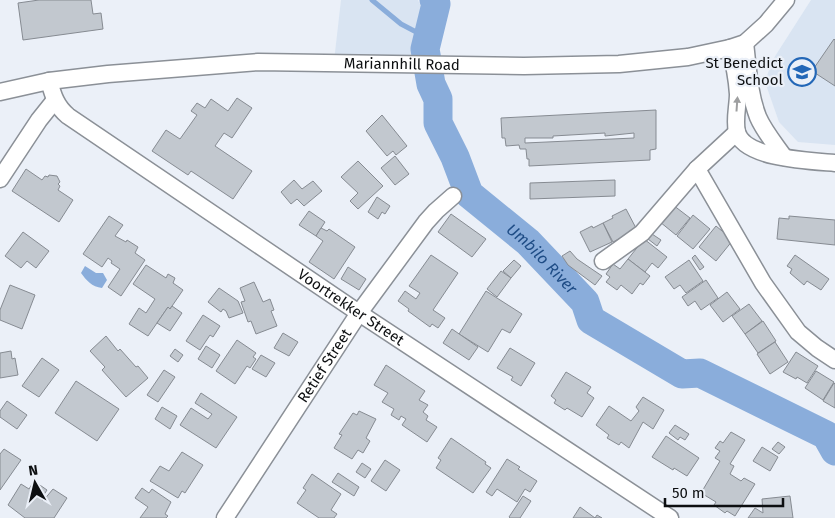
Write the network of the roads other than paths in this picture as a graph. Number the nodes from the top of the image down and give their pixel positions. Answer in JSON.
{"nodes":[{"id":1,"x":786,"y":0,"type":"edge"},
{"id":2,"x":737,"y":46,"type":"junction"},
{"id":3,"x":49,"y":81,"type":"junction"},
{"id":4,"x":0,"y":92,"type":"edge"},
{"id":5,"x":55,"y":100,"type":"junction"},
{"id":6,"x":737,"y":132,"type":"junction"},
{"id":7,"x":784,"y":157,"type":"junction"},
{"id":8,"x":835,"y":164,"type":"edge"},
{"id":9,"x":697,"y":169,"type":"junction"},
{"id":10,"x":0,"y":179,"type":"edge"},
{"id":11,"x":453,"y":196,"type":"dead end"},
{"id":12,"x":603,"y":261,"type":"dead end"},
{"id":13,"x":358,"y":313,"type":"junction"},
{"id":14,"x":835,"y":360,"type":"edge"},
{"id":15,"x":224,"y":518,"type":"edge"},
{"id":16,"x":670,"y":518,"type":"edge"}],
"edges":[{"from":1,"to":2,"type":"street"},
{"from":2,"to":3,"type":"street","name":"Mariannhill Road"},
{"from":6,"to":2,"type":"street","one_way":true},
{"from":2,"to":7,"type":"street"},
{"from":3,"to":4,"type":"street","name":"Mariannhill Road"},
{"from":3,"to":5,"type":"street","name":"Voortrekker Street"},
{"from":5,"to":10,"type":"street"},
{"from":5,"to":13,"type":"street","name":"Voortrekker Street"},
{"from":6,"to":7,"type":"street"},
{"from":6,"to":9,"type":"street"},
{"from":7,"to":8,"type":"street"},
{"from":9,"to":12,"type":"street"},
{"from":9,"to":14,"type":"street"},
{"from":11,"to":13,"type":"street","name":"Retief Street"},
{"from":13,"to":15,"type":"street","name":"Retief Street"},
{"from":13,"to":16,"type":"street","name":"Voortrekker Street"}]}
